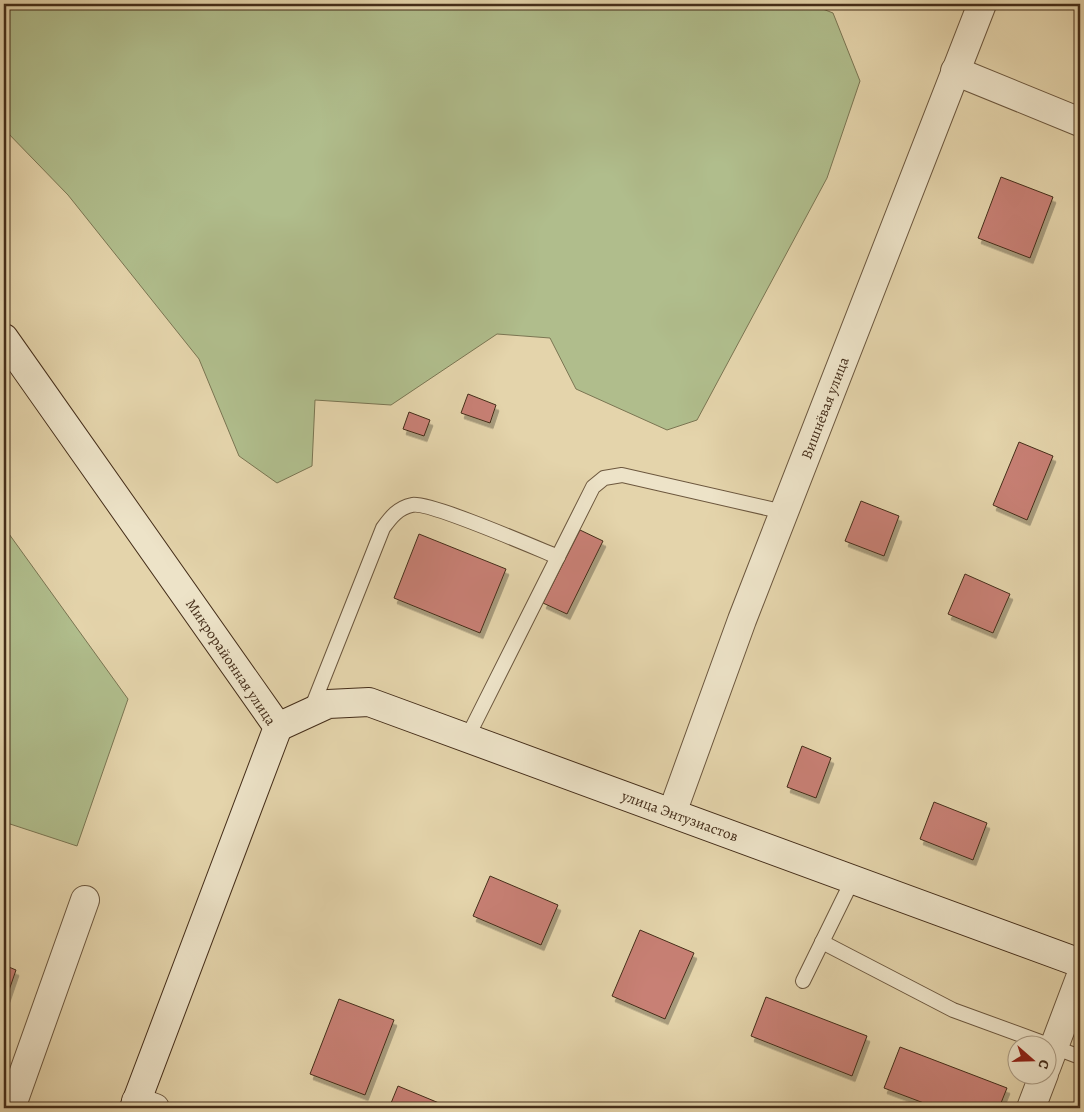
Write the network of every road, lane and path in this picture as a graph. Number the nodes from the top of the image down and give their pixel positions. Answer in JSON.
{"nodes":[{"id":1,"x":982,"y":4,"type":"edge"},
{"id":2,"x":955,"y":71,"type":"junction"},
{"id":3,"x":1080,"y":122,"type":"edge"},
{"id":4,"x":4,"y":338,"type":"edge"},
{"id":5,"x":784,"y":512,"type":"junction"},
{"id":6,"x":558,"y":557,"type":"junction"},
{"id":7,"x":309,"y":712,"type":"junction"},
{"id":8,"x":278,"y":727,"type":"junction"},
{"id":9,"x":467,"y":738,"type":"junction"},
{"id":10,"x":672,"y":813,"type":"junction"},
{"id":11,"x":853,"y":879,"type":"junction"},
{"id":12,"x":85,"y":900,"type":"dead end"},
{"id":13,"x":822,"y":942,"type":"junction"},
{"id":14,"x":1080,"y":963,"type":"edge"},
{"id":15,"x":1080,"y":978,"type":"edge"},
{"id":16,"x":803,"y":981,"type":"dead end"},
{"id":17,"x":1009,"y":1034,"type":"edge"},
{"id":18,"x":1055,"y":1034,"type":"edge"},
{"id":19,"x":1056,"y":1052,"type":"edge"},
{"id":20,"x":1080,"y":1057,"type":"edge"},
{"id":21,"x":1040,"y":1084,"type":"edge"},
{"id":22,"x":142,"y":1106,"type":"edge"},
{"id":23,"x":11,"y":1108,"type":"edge"},
{"id":24,"x":1030,"y":1108,"type":"edge"}],
"edges":[{"from":1,"to":2,"type":"street","name":"Вишнёвая улица"},
{"from":2,"to":3,"type":"street"},
{"from":2,"to":5,"type":"street","name":"Вишнёвая улица"},
{"from":4,"to":8,"type":"street","name":"Микрорайонная улица"},
{"from":5,"to":6,"type":"lane"},
{"from":5,"to":10,"type":"street","name":"Вишнёвая улица"},
{"from":6,"to":7,"type":"lane"},
{"from":6,"to":9,"type":"lane"},
{"from":7,"to":8,"type":"street","name":"улица Энтузиастов"},
{"from":7,"to":9,"type":"street","name":"улица Энтузиастов"},
{"from":8,"to":22,"type":"street","name":"Микрорайонная улица"},
{"from":9,"to":10,"type":"street","name":"улица Энтузиастов"},
{"from":10,"to":11,"type":"street","name":"улица Энтузиастов"},
{"from":11,"to":13,"type":"lane"},
{"from":11,"to":14,"type":"street","name":"улица Энтузиастов"},
{"from":12,"to":23,"type":"street"},
{"from":13,"to":16,"type":"lane"},
{"from":13,"to":17,"type":"lane"},
{"from":15,"to":18,"type":"street"},
{"from":19,"to":20,"type":"lane"},
{"from":21,"to":24,"type":"street"}]}
